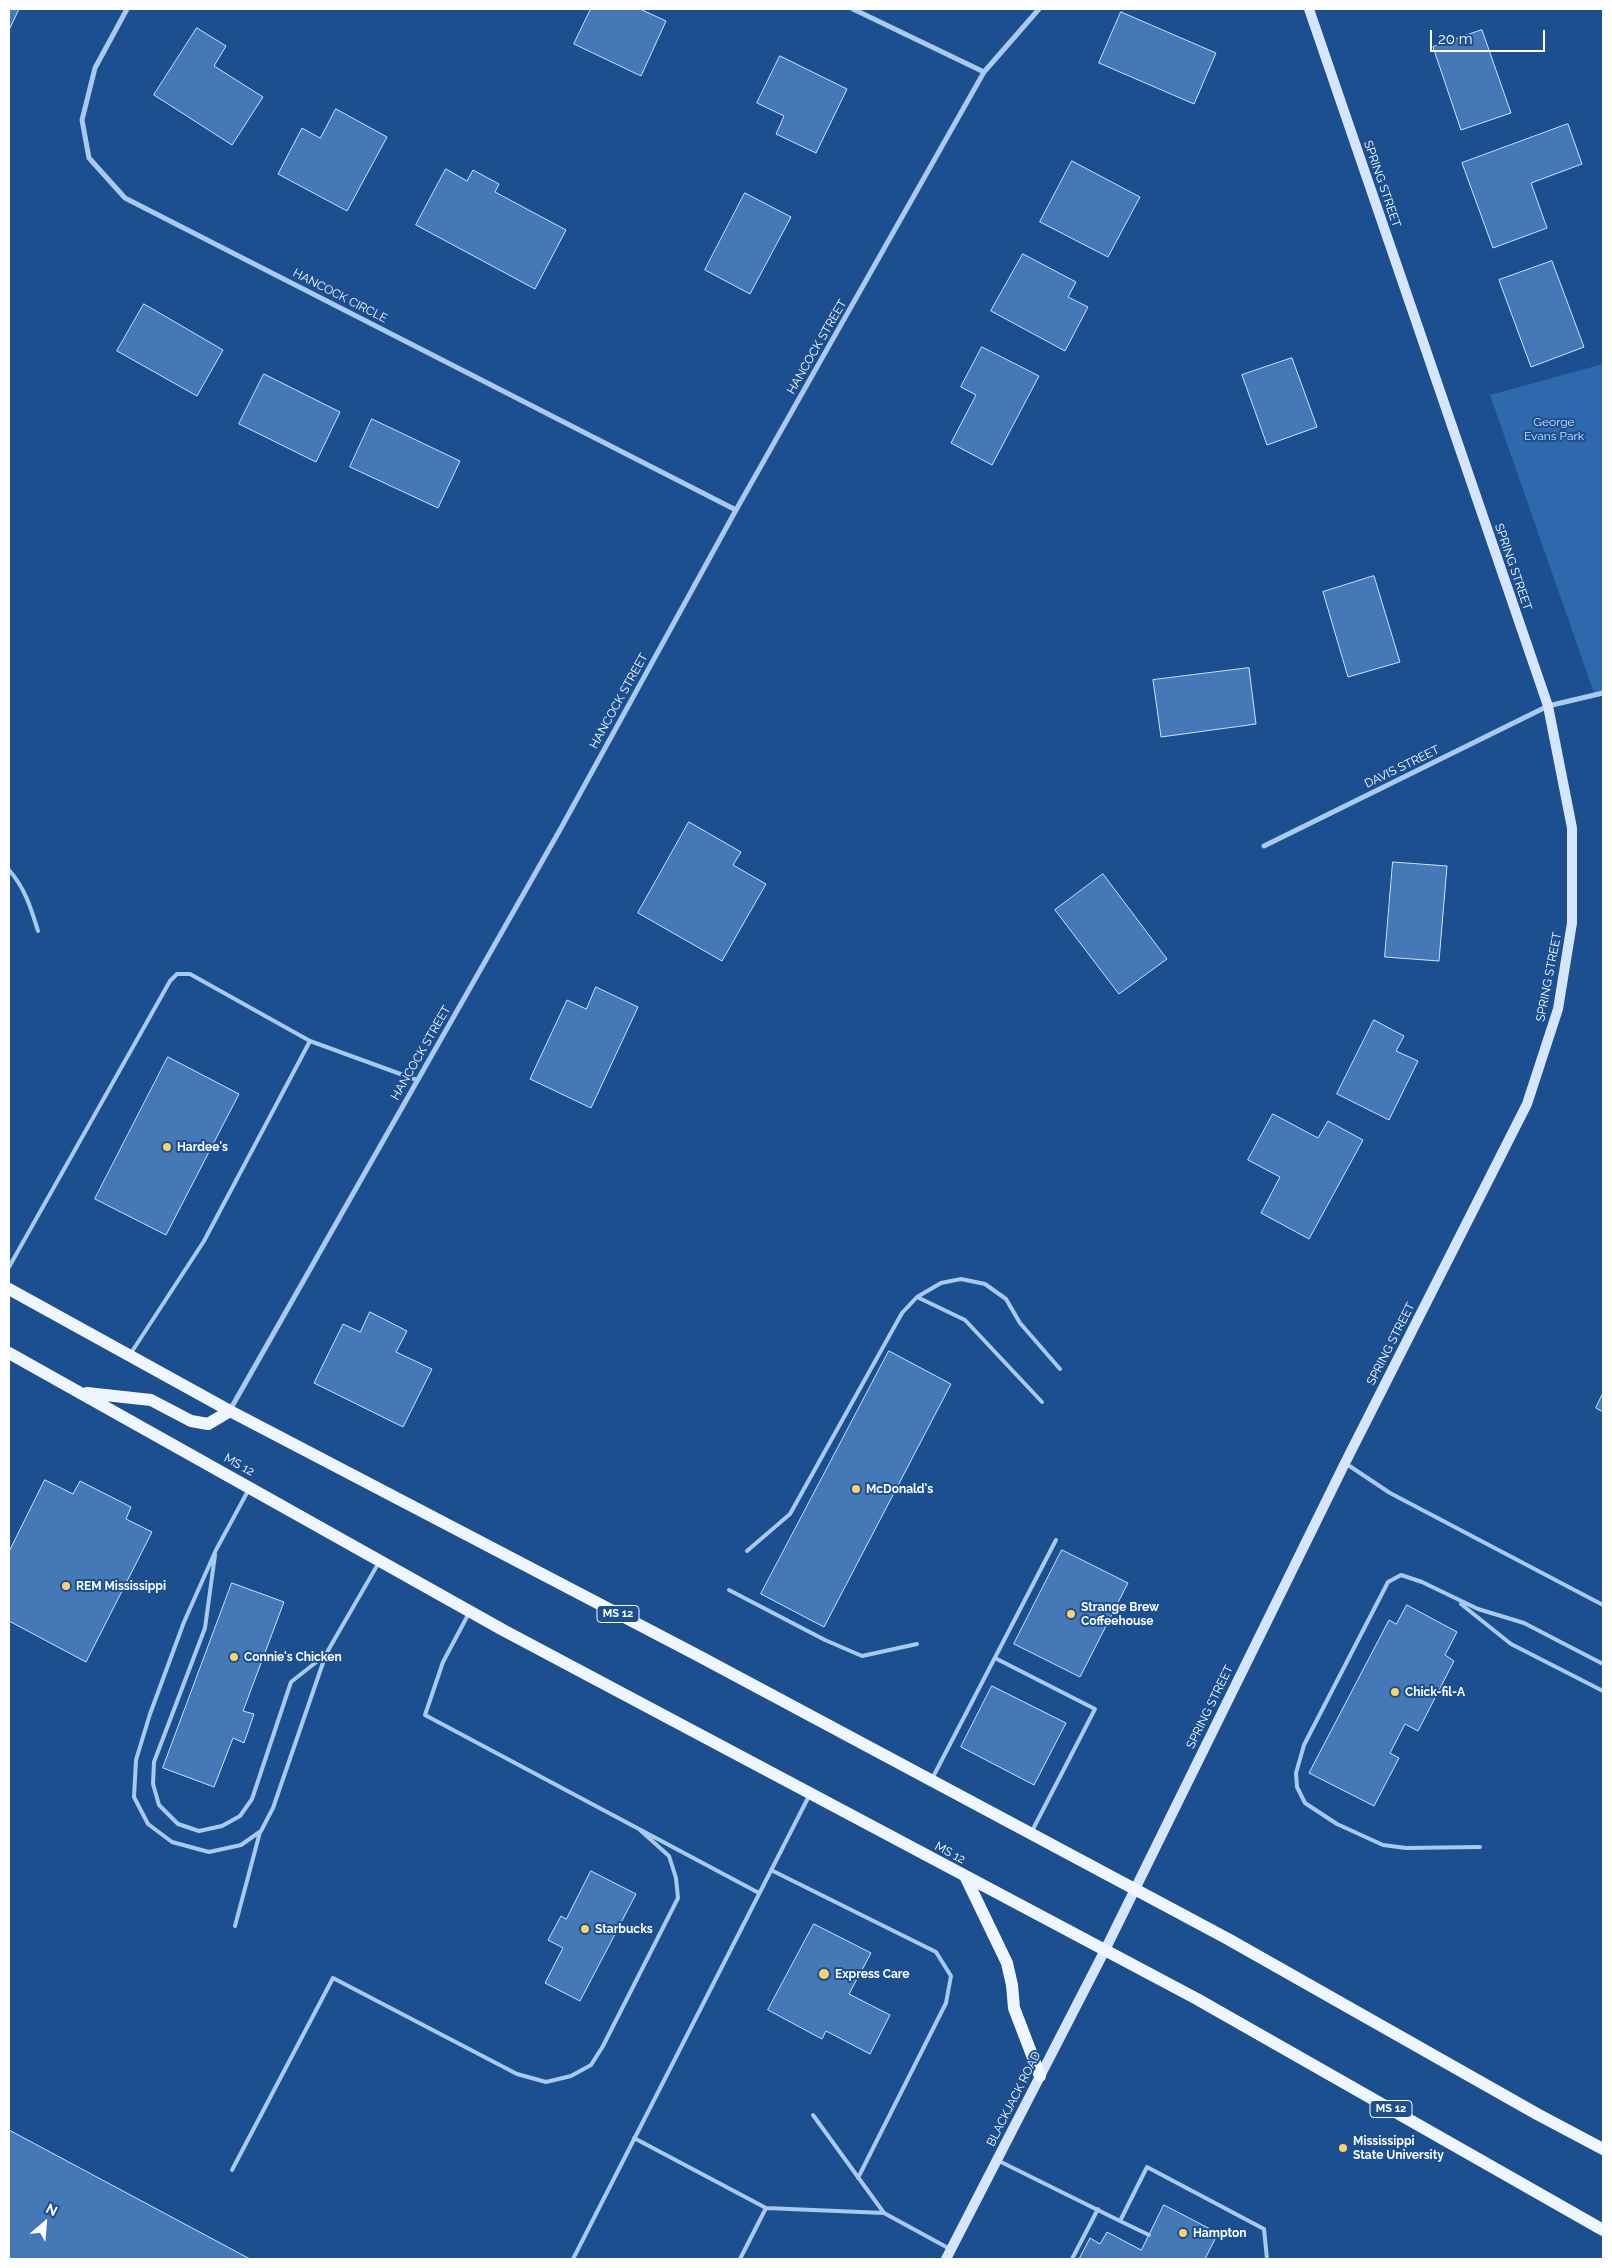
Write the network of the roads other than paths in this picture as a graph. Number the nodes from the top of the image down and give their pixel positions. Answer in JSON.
{"nodes":[{"id":1,"x":127,"y":9,"type":"edge"},
{"id":2,"x":853,"y":9,"type":"edge"},
{"id":3,"x":1038,"y":9,"type":"edge"},
{"id":4,"x":1309,"y":9,"type":"edge"},
{"id":5,"x":984,"y":72,"type":"junction"},
{"id":6,"x":736,"y":510,"type":"junction"},
{"id":7,"x":1603,"y":693,"type":"edge"},
{"id":8,"x":1548,"y":706,"type":"junction"},
{"id":9,"x":1264,"y":846,"type":"dead end"},
{"id":10,"x":9,"y":870,"type":"edge"},
{"id":11,"x":38,"y":931,"type":"dead end"},
{"id":12,"x":310,"y":1041,"type":"junction"},
{"id":13,"x":417,"y":1080,"type":"junction"},
{"id":14,"x":9,"y":1268,"type":"edge"},
{"id":15,"x":9,"y":1289,"type":"edge"},
{"id":16,"x":917,"y":1297,"type":"junction"},
{"id":17,"x":9,"y":1353,"type":"edge"},
{"id":18,"x":130,"y":1355,"type":"junction"},
{"id":19,"x":1060,"y":1369,"type":"dead end"},
{"id":20,"x":80,"y":1392,"type":"junction"},
{"id":21,"x":1042,"y":1402,"type":"dead end"},
{"id":22,"x":230,"y":1411,"type":"junction"},
{"id":23,"x":1345,"y":1464,"type":"junction"},
{"id":24,"x":250,"y":1487,"type":"junction"},
{"id":25,"x":1056,"y":1540,"type":"dead end"},
{"id":26,"x":216,"y":1550,"type":"junction"},
{"id":27,"x":747,"y":1551,"type":"dead end"},
{"id":28,"x":380,"y":1560,"type":"junction"},
{"id":29,"x":729,"y":1590,"type":"dead end"},
{"id":30,"x":1457,"y":1601,"type":"junction"},
{"id":31,"x":1603,"y":1605,"type":"edge"},
{"id":32,"x":470,"y":1611,"type":"junction"},
{"id":33,"x":917,"y":1644,"type":"dead end"},
{"id":34,"x":326,"y":1654,"type":"junction"},
{"id":35,"x":995,"y":1658,"type":"junction"},
{"id":36,"x":1603,"y":1664,"type":"edge"},
{"id":37,"x":1603,"y":1691,"type":"edge"},
{"id":38,"x":931,"y":1782,"type":"junction"},
{"id":39,"x":810,"y":1794,"type":"junction"},
{"id":40,"x":640,"y":1830,"type":"junction"},
{"id":41,"x":260,"y":1831,"type":"junction"},
{"id":42,"x":1030,"y":1834,"type":"junction"},
{"id":43,"x":1480,"y":1847,"type":"dead end"},
{"id":44,"x":771,"y":1870,"type":"junction"},
{"id":45,"x":966,"y":1878,"type":"junction"},
{"id":46,"x":1134,"y":1889,"type":"junction"},
{"id":47,"x":759,"y":1893,"type":"junction"},
{"id":48,"x":235,"y":1926,"type":"dead end"},
{"id":49,"x":1105,"y":1950,"type":"junction"},
{"id":50,"x":1040,"y":2076,"type":"junction"},
{"id":51,"x":813,"y":2115,"type":"dead end"},
{"id":52,"x":634,"y":2138,"type":"junction"},
{"id":53,"x":1603,"y":2148,"type":"edge"},
{"id":54,"x":997,"y":2160,"type":"junction"},
{"id":55,"x":232,"y":2170,"type":"dead end"},
{"id":56,"x":858,"y":2178,"type":"junction"},
{"id":57,"x":766,"y":2208,"type":"junction"},
{"id":58,"x":1098,"y":2210,"type":"junction"},
{"id":59,"x":884,"y":2213,"type":"junction"},
{"id":60,"x":1584,"y":2218,"type":"junction"},
{"id":61,"x":1120,"y":2221,"type":"junction"},
{"id":62,"x":1603,"y":2224,"type":"edge"},
{"id":63,"x":1603,"y":2230,"type":"edge"},
{"id":64,"x":1149,"y":2235,"type":"dead end"},
{"id":65,"x":949,"y":2254,"type":"edge"},
{"id":66,"x":573,"y":2259,"type":"edge"},
{"id":67,"x":740,"y":2259,"type":"edge"},
{"id":68,"x":1072,"y":2259,"type":"edge"},
{"id":69,"x":1267,"y":2259,"type":"edge"}],
"edges":[{"from":1,"to":6,"type":"street","name":"HANCOCK CIRCLE"},
{"from":2,"to":5,"type":"street"},
{"from":3,"to":5,"type":"street","name":"HANCOCK STREET"},
{"from":4,"to":8,"type":"street","name":"SPRING STREET"},
{"from":5,"to":6,"type":"street","name":"HANCOCK STREET"},
{"from":6,"to":13,"type":"street","name":"HANCOCK STREET"},
{"from":7,"to":8,"type":"street","name":"DAVIS STREET"},
{"from":8,"to":9,"type":"street","name":"DAVIS STREET"},
{"from":8,"to":23,"type":"street","name":"SPRING STREET"},
{"from":10,"to":11,"type":"lane"},
{"from":12,"to":13,"type":"lane"},
{"from":12,"to":14,"type":"lane"},
{"from":12,"to":18,"type":"lane"},
{"from":13,"to":22,"type":"street","name":"HANCOCK STREET"},
{"from":15,"to":18,"type":"main road","number":"MS 12"},
{"from":16,"to":19,"type":"lane"},
{"from":16,"to":21,"type":"lane"},
{"from":16,"to":27,"type":"lane"},
{"from":17,"to":20,"type":"main road","name":"MS 12"},
{"from":18,"to":22,"type":"main road","number":"MS 12"},
{"from":20,"to":22,"type":"main road"},
{"from":20,"to":24,"type":"main road","name":"MS 12"},
{"from":22,"to":38,"type":"main road","number":"MS 12"},
{"from":23,"to":31,"type":"lane"},
{"from":23,"to":46,"type":"street","name":"SPRING STREET"},
{"from":24,"to":26,"type":"lane"},
{"from":24,"to":28,"type":"main road","name":"MS 12"},
{"from":25,"to":35,"type":"lane"},
{"from":26,"to":34,"type":"lane"},
{"from":26,"to":41,"type":"lane"},
{"from":28,"to":32,"type":"main road","name":"MS 12"},
{"from":28,"to":34,"type":"lane"},
{"from":29,"to":33,"type":"lane"},
{"from":30,"to":36,"type":"lane"},
{"from":30,"to":37,"type":"lane"},
{"from":30,"to":43,"type":"lane"},
{"from":32,"to":39,"type":"main road","name":"MS 12"},
{"from":32,"to":40,"type":"lane"},
{"from":34,"to":41,"type":"lane"},
{"from":35,"to":38,"type":"lane"},
{"from":35,"to":42,"type":"lane"},
{"from":38,"to":42,"type":"main road","number":"MS 12"},
{"from":39,"to":44,"type":"lane"},
{"from":39,"to":45,"type":"main road","name":"MS 12"},
{"from":40,"to":47,"type":"lane"},
{"from":40,"to":55,"type":"lane"},
{"from":41,"to":48,"type":"lane"},
{"from":42,"to":46,"type":"main road","number":"MS 12"},
{"from":44,"to":47,"type":"lane"},
{"from":44,"to":56,"type":"lane"},
{"from":45,"to":49,"type":"main road","name":"MS 12"},
{"from":45,"to":50,"type":"main road"},
{"from":46,"to":49,"type":"street","name":"SPRING STREET"},
{"from":46,"to":53,"type":"main road","number":"MS 12"},
{"from":47,"to":52,"type":"lane"},
{"from":49,"to":50,"type":"street","name":"BLACKJACK ROAD"},
{"from":49,"to":60,"type":"main road","name":"MS 12","number":"MS 12"},
{"from":50,"to":54,"type":"street","name":"BLACKJACK ROAD"},
{"from":51,"to":56,"type":"lane"},
{"from":52,"to":57,"type":"lane"},
{"from":52,"to":66,"type":"lane"},
{"from":54,"to":58,"type":"lane"},
{"from":54,"to":65,"type":"street","name":"BLACKJACK ROAD"},
{"from":56,"to":59,"type":"lane"},
{"from":57,"to":59,"type":"lane"},
{"from":57,"to":67,"type":"lane"},
{"from":58,"to":61,"type":"lane"},
{"from":58,"to":68,"type":"lane"},
{"from":59,"to":65,"type":"lane"},
{"from":60,"to":62,"type":"street"},
{"from":60,"to":63,"type":"main road","number":"MS 12"},
{"from":61,"to":64,"type":"lane"},
{"from":61,"to":69,"type":"lane"}]}
